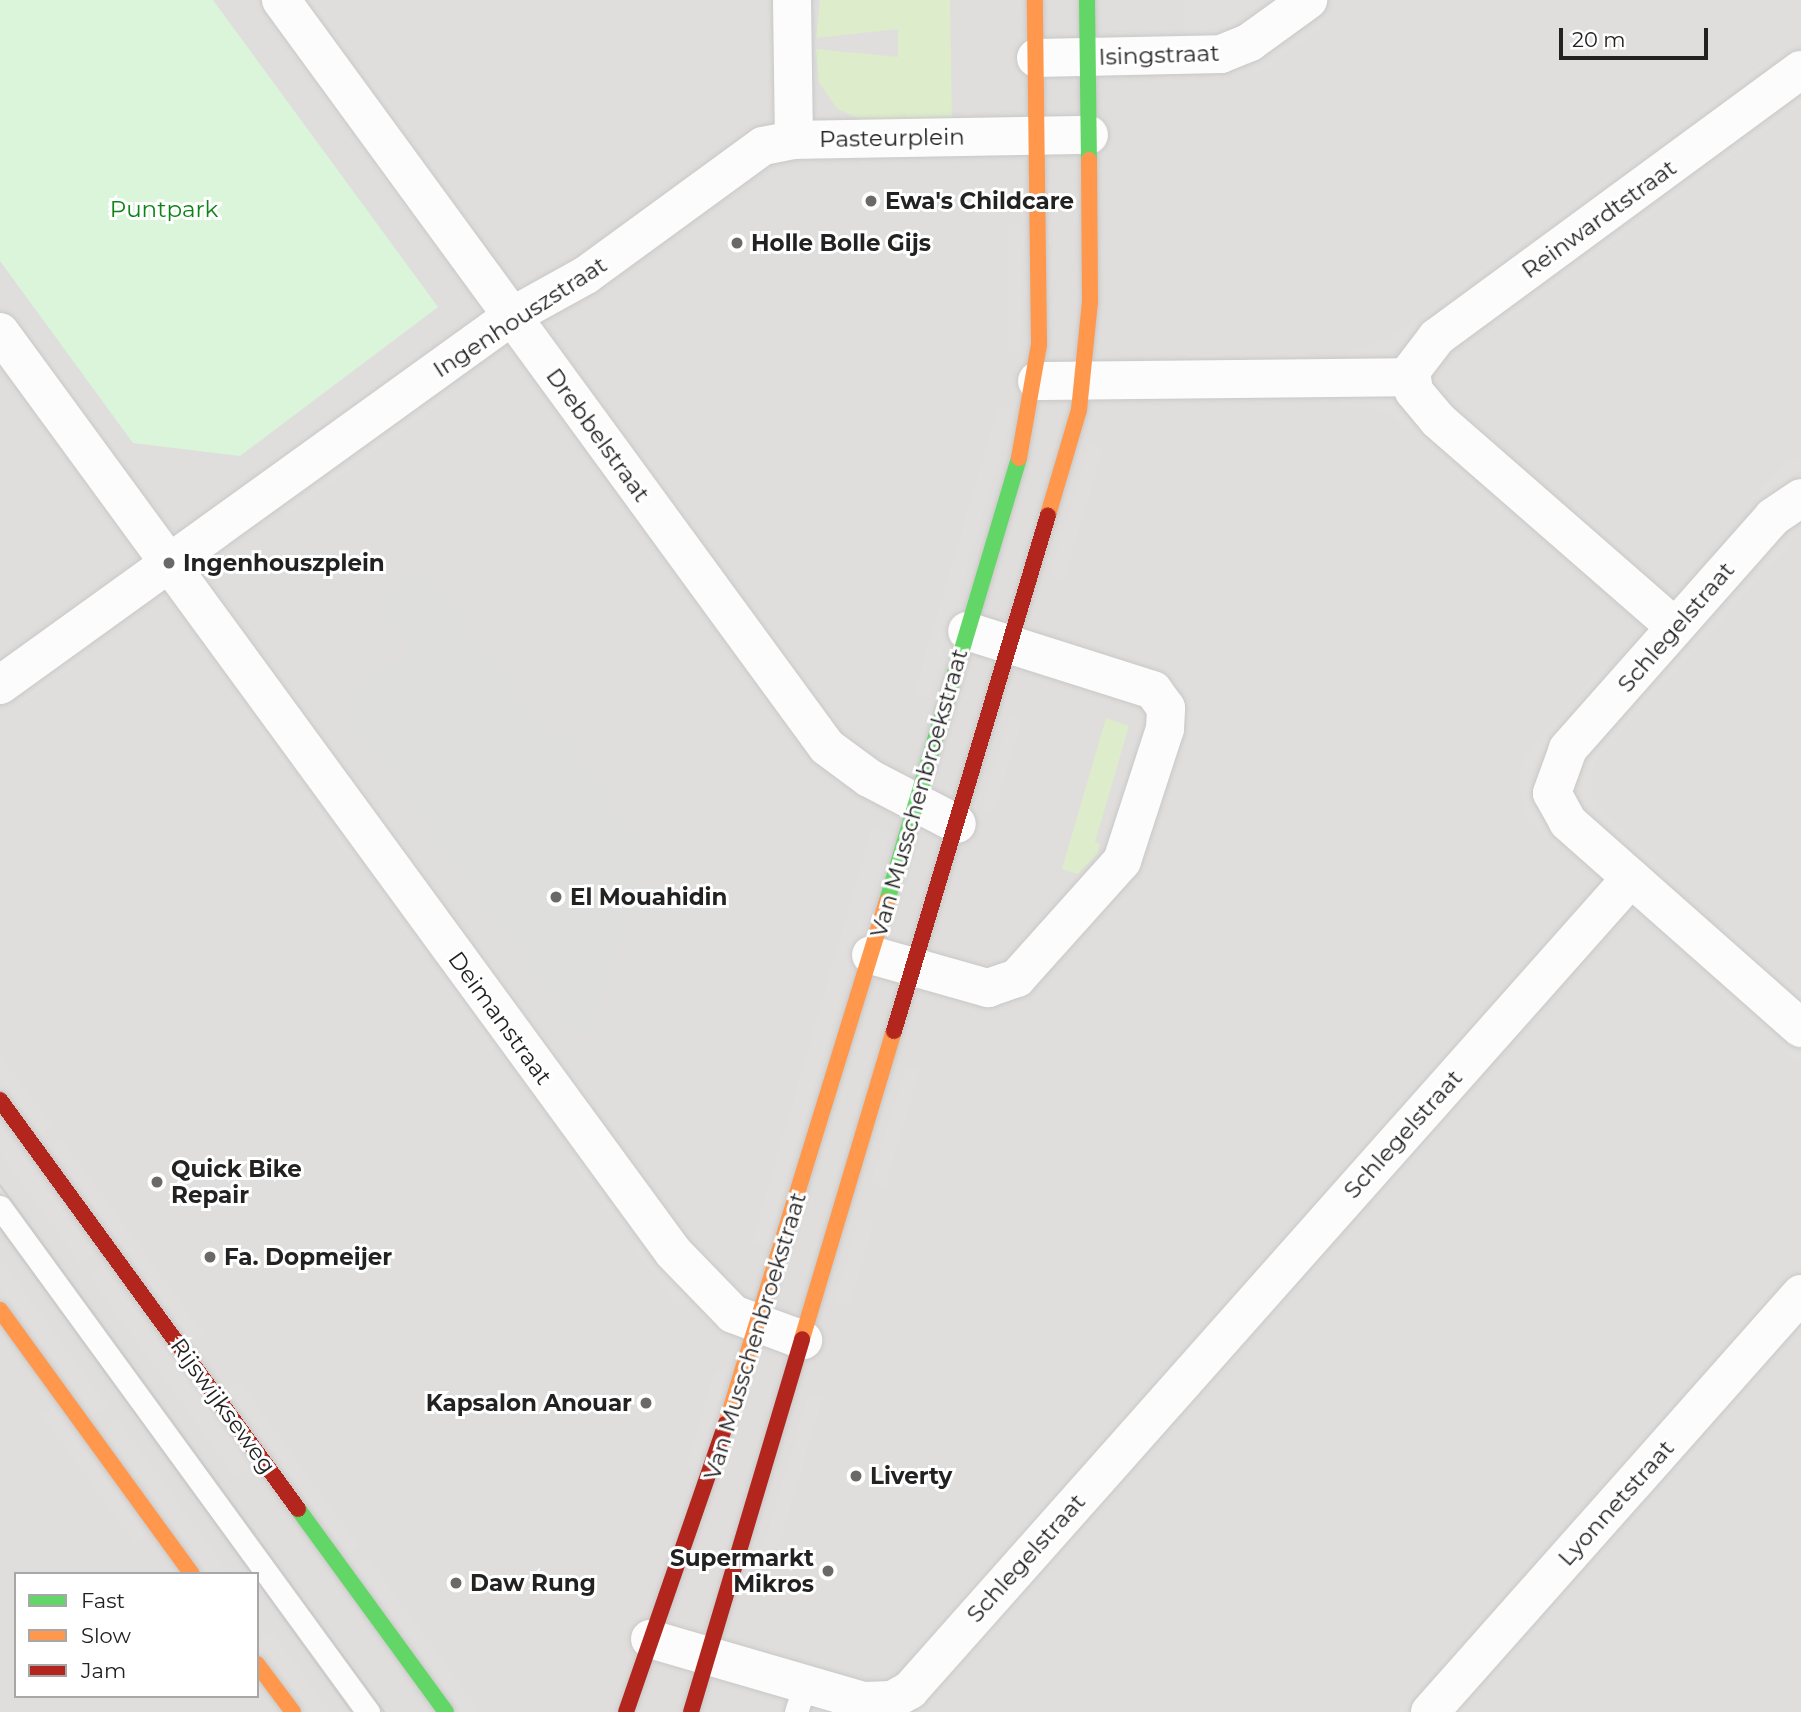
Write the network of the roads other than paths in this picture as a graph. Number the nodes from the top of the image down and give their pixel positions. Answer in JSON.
{"nodes":[{"id":1,"x":281,"y":0,"type":"edge"},
{"id":2,"x":792,"y":0,"type":"edge"},
{"id":3,"x":1035,"y":0,"type":"edge"},
{"id":4,"x":1087,"y":0,"type":"edge"},
{"id":5,"x":1308,"y":0,"type":"edge"},
{"id":6,"x":1036,"y":58,"type":"junction"},
{"id":7,"x":1087,"y":58,"type":"junction"},
{"id":8,"x":1801,"y":70,"type":"edge"},
{"id":9,"x":1088,"y":135,"type":"junction"},
{"id":10,"x":1037,"y":136,"type":"junction"},
{"id":11,"x":794,"y":140,"type":"junction"},
{"id":12,"x":512,"y":316,"type":"junction"},
{"id":13,"x":0,"y":332,"type":"edge"},
{"id":14,"x":1410,"y":377,"type":"junction"},
{"id":15,"x":1037,"y":381,"type":"junction"},
{"id":16,"x":1084,"y":382,"type":"junction"},
{"id":17,"x":1801,"y":498,"type":"edge"},
{"id":18,"x":169,"y":564,"type":"junction"},
{"id":19,"x":1675,"y":627,"type":"junction"},
{"id":20,"x":967,"y":631,"type":"junction"},
{"id":21,"x":1010,"y":644,"type":"junction"},
{"id":22,"x":0,"y":685,"type":"edge"},
{"id":23,"x":916,"y":805,"type":"junction"},
{"id":24,"x":957,"y":824,"type":"junction"},
{"id":25,"x":1631,"y":878,"type":"junction"},
{"id":26,"x":871,"y":955,"type":"junction"},
{"id":27,"x":914,"y":968,"type":"junction"},
{"id":28,"x":1801,"y":1028,"type":"edge"},
{"id":29,"x":0,"y":1100,"type":"edge"},
{"id":30,"x":0,"y":1208,"type":"edge"},
{"id":31,"x":1801,"y":1294,"type":"edge"},
{"id":32,"x":0,"y":1310,"type":"edge"},
{"id":33,"x":760,"y":1327,"type":"junction"},
{"id":34,"x":803,"y":1340,"type":"junction"},
{"id":35,"x":191,"y":1572,"type":"edge"},
{"id":36,"x":650,"y":1639,"type":"junction"},
{"id":37,"x":708,"y":1656,"type":"junction"},
{"id":38,"x":259,"y":1667,"type":"edge"},
{"id":39,"x":801,"y":1698,"type":"edge"},
{"id":40,"x":293,"y":1712,"type":"edge"},
{"id":41,"x":368,"y":1712,"type":"edge"},
{"id":42,"x":446,"y":1712,"type":"edge"},
{"id":43,"x":626,"y":1712,"type":"edge"},
{"id":44,"x":691,"y":1712,"type":"edge"},
{"id":45,"x":1430,"y":1712,"type":"edge"}],
"edges":[{"from":1,"to":12,"type":"street","name":"Drebbelstraat"},
{"from":2,"to":11,"type":"street","name":"Pasteurplein"},
{"from":3,"to":6,"type":"street","name":"Van Musschenbroekstraat"},
{"from":4,"to":7,"type":"street","name":"Van Musschenbroekstraat"},
{"from":5,"to":7,"type":"street","name":"Isingstraat"},
{"from":6,"to":7,"type":"street","name":"Isingstraat"},
{"from":6,"to":10,"type":"street","name":"Van Musschenbroekstraat"},
{"from":7,"to":9,"type":"street","name":"Van Musschenbroekstraat"},
{"from":8,"to":14,"type":"street","name":"Reinwardtstraat"},
{"from":9,"to":10,"type":"street","name":"Pasteurplein"},
{"from":9,"to":16,"type":"street","name":"Van Musschenbroekstraat"},
{"from":10,"to":11,"type":"street","name":"Pasteurplein"},
{"from":10,"to":15,"type":"street","name":"Van Musschenbroekstraat"},
{"from":11,"to":12,"type":"street","name":"Ingenhouszstraat"},
{"from":12,"to":18,"type":"street","name":"Ingenhouszstraat"},
{"from":12,"to":23,"type":"street","name":"Drebbelstraat"},
{"from":13,"to":18,"type":"street"},
{"from":14,"to":16,"type":"street"},
{"from":14,"to":19,"type":"street"},
{"from":15,"to":16,"type":"street"},
{"from":15,"to":20,"type":"street","name":"Van Musschenbroekstraat"},
{"from":16,"to":21,"type":"street","name":"Van Musschenbroekstraat"},
{"from":17,"to":19,"type":"street","name":"Schlegelstraat"},
{"from":18,"to":22,"type":"street"},
{"from":18,"to":33,"type":"street","name":"Deimanstraat"},
{"from":19,"to":25,"type":"street","name":"Schlegelstraat"},
{"from":20,"to":21,"type":"street","name":"Van Musschenbroekstraat"},
{"from":20,"to":23,"type":"street","name":"Van Musschenbroekstraat"},
{"from":21,"to":24,"type":"street","name":"Van Musschenbroekstraat"},
{"from":21,"to":27,"type":"street","name":"Van Musschenbroekstraat"},
{"from":23,"to":24,"type":"street","name":"Drebbelstraat"},
{"from":23,"to":26,"type":"street","name":"Van Musschenbroekstraat"},
{"from":24,"to":27,"type":"street","name":"Van Musschenbroekstraat"},
{"from":25,"to":28,"type":"street"},
{"from":25,"to":39,"type":"street","name":"Schlegelstraat"},
{"from":26,"to":27,"type":"street","name":"Van Musschenbroekstraat"},
{"from":26,"to":33,"type":"street","name":"Van Musschenbroekstraat"},
{"from":27,"to":34,"type":"street","name":"Van Musschenbroekstraat"},
{"from":29,"to":42,"type":"street","name":"Rijswijkseweg"},
{"from":30,"to":41,"type":"lane"},
{"from":31,"to":45,"type":"street","name":"Lyonnetstraat"},
{"from":32,"to":35,"type":"street"},
{"from":33,"to":34,"type":"street","name":"Deimanstraat"},
{"from":33,"to":36,"type":"street","name":"Van Musschenbroekstraat"},
{"from":34,"to":37,"type":"street","name":"Van Musschenbroekstraat"},
{"from":36,"to":37,"type":"street","name":"Schlegelstraat"},
{"from":36,"to":43,"type":"street","name":"Van Musschenbroekstraat"},
{"from":37,"to":39,"type":"street","name":"Schlegelstraat"},
{"from":37,"to":44,"type":"street","name":"Van Musschenbroekstraat"},
{"from":38,"to":40,"type":"street"}]}
